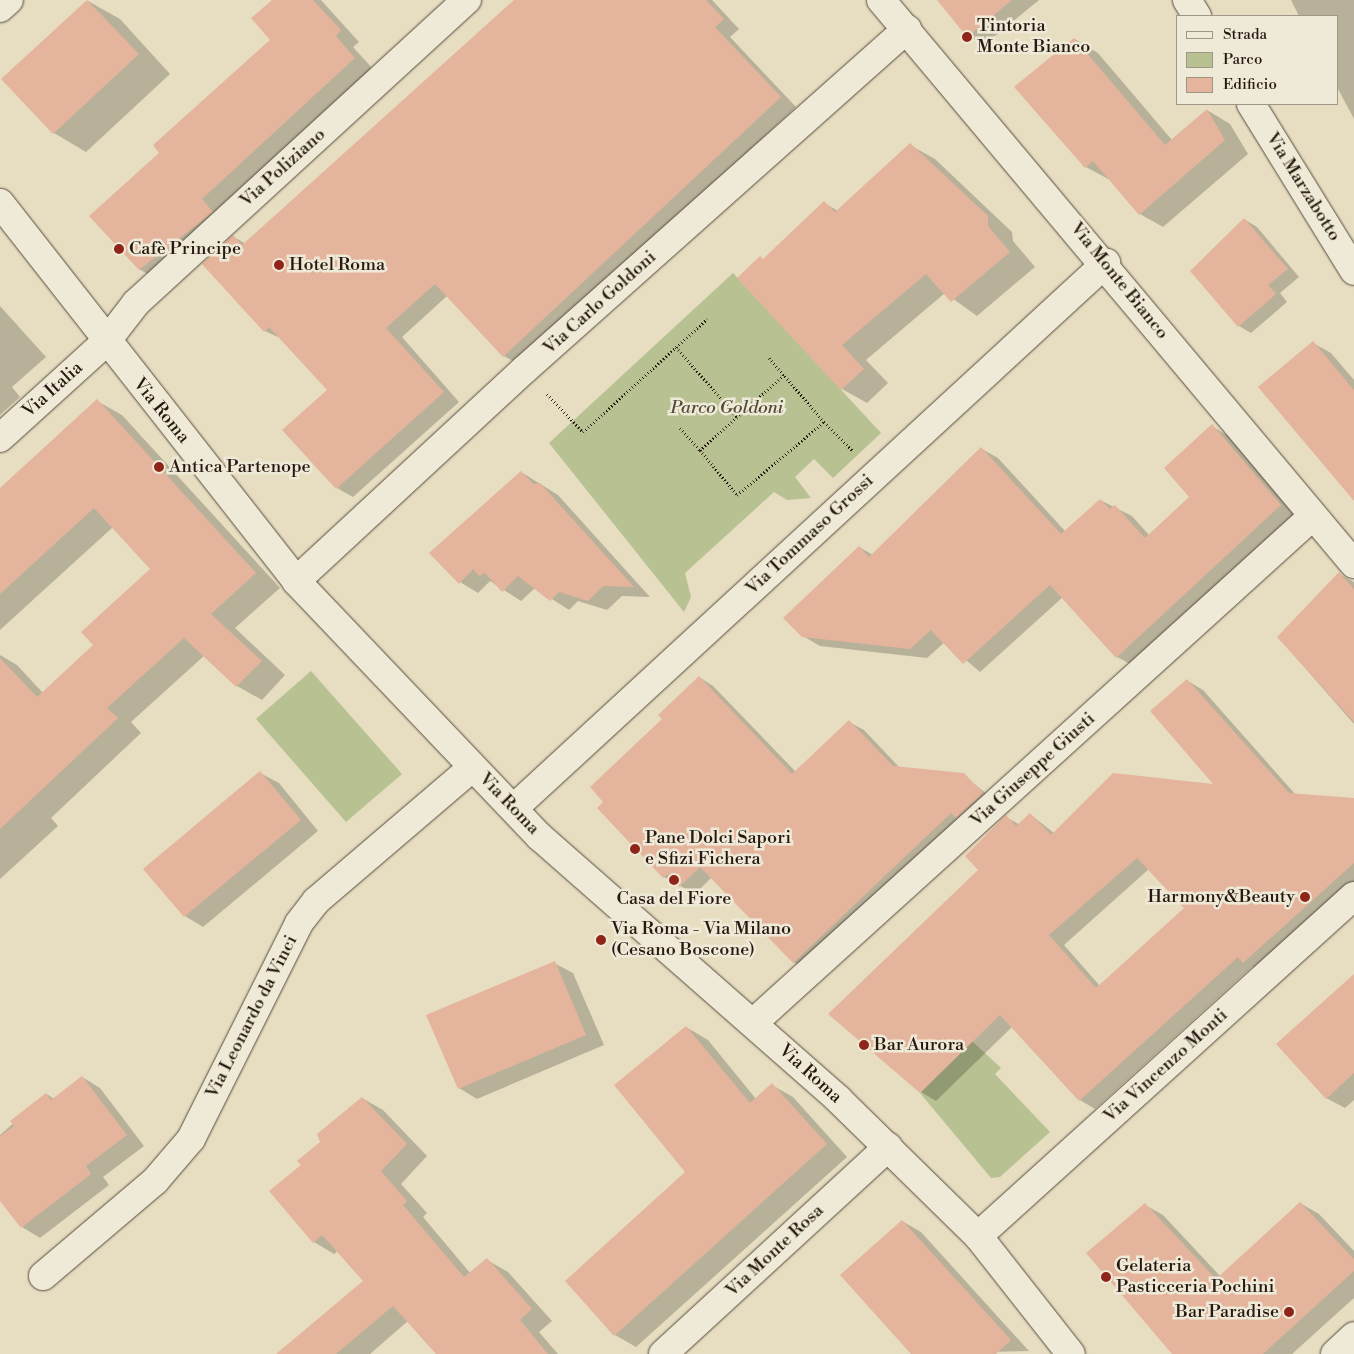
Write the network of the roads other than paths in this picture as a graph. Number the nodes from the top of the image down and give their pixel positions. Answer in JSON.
{"nodes":[{"id":1,"x":8,"y":0,"type":"edge"},
{"id":2,"x":467,"y":0,"type":"edge"},
{"id":3,"x":881,"y":0,"type":"edge"},
{"id":4,"x":1187,"y":0,"type":"edge"},
{"id":5,"x":0,"y":8,"type":"edge"},
{"id":6,"x":1196,"y":15,"type":"edge"},
{"id":7,"x":907,"y":29,"type":"junction"},
{"id":8,"x":1252,"y":105,"type":"edge"},
{"id":9,"x":0,"y":203,"type":"edge"},
{"id":10,"x":1106,"y":263,"type":"junction"},
{"id":11,"x":1354,"y":271,"type":"edge"},
{"id":12,"x":106,"y":342,"type":"junction"},
{"id":13,"x":0,"y":438,"type":"edge"},
{"id":14,"x":1313,"y":516,"type":"junction"},
{"id":15,"x":1354,"y":564,"type":"edge"},
{"id":16,"x":296,"y":581,"type":"junction"},
{"id":17,"x":473,"y":767,"type":"junction"},
{"id":18,"x":514,"y":808,"type":"junction"},
{"id":19,"x":1354,"y":896,"type":"edge"},
{"id":20,"x":753,"y":1023,"type":"junction"},
{"id":21,"x":888,"y":1147,"type":"junction"},
{"id":22,"x":978,"y":1236,"type":"junction"},
{"id":23,"x":43,"y":1276,"type":"dead end"},
{"id":24,"x":1354,"y":1336,"type":"edge"},
{"id":25,"x":663,"y":1354,"type":"edge"},
{"id":26,"x":1071,"y":1354,"type":"edge"},
{"id":27,"x":1335,"y":1354,"type":"edge"}],
"edges":[{"from":1,"to":5,"type":"street"},
{"from":2,"to":12,"type":"street","name":"Via Poliziano"},
{"from":3,"to":7,"type":"street","name":"Via Monte Bianco"},
{"from":4,"to":6,"type":"street"},
{"from":7,"to":10,"type":"street","name":"Via Monte Bianco"},
{"from":7,"to":16,"type":"street","name":"Via Carlo Goldoni"},
{"from":8,"to":11,"type":"street","name":"Via Marzabotto"},
{"from":9,"to":12,"type":"street","name":"Via Roma"},
{"from":10,"to":14,"type":"street","name":"Via Monte Bianco"},
{"from":10,"to":18,"type":"street","name":"Via Tommaso Grossi"},
{"from":12,"to":13,"type":"street","name":"Via Italia"},
{"from":12,"to":16,"type":"street","name":"Via Roma"},
{"from":14,"to":15,"type":"street","name":"Via Monte Bianco"},
{"from":14,"to":20,"type":"street","name":"Via Giuseppe Giusti"},
{"from":16,"to":17,"type":"street","name":"Via Roma"},
{"from":17,"to":18,"type":"street","name":"Via Roma"},
{"from":17,"to":23,"type":"street","name":"Via Leonardo da Vinci"},
{"from":18,"to":20,"type":"street","name":"Via Roma"},
{"from":19,"to":22,"type":"street","name":"Via Vincenzo Monti"},
{"from":20,"to":21,"type":"street","name":"Via Roma"},
{"from":21,"to":22,"type":"street","name":"Via Roma"},
{"from":21,"to":25,"type":"street","name":"Via Monte Rosa"},
{"from":22,"to":26,"type":"street","name":"Via Roma"},
{"from":24,"to":27,"type":"street"}]}
